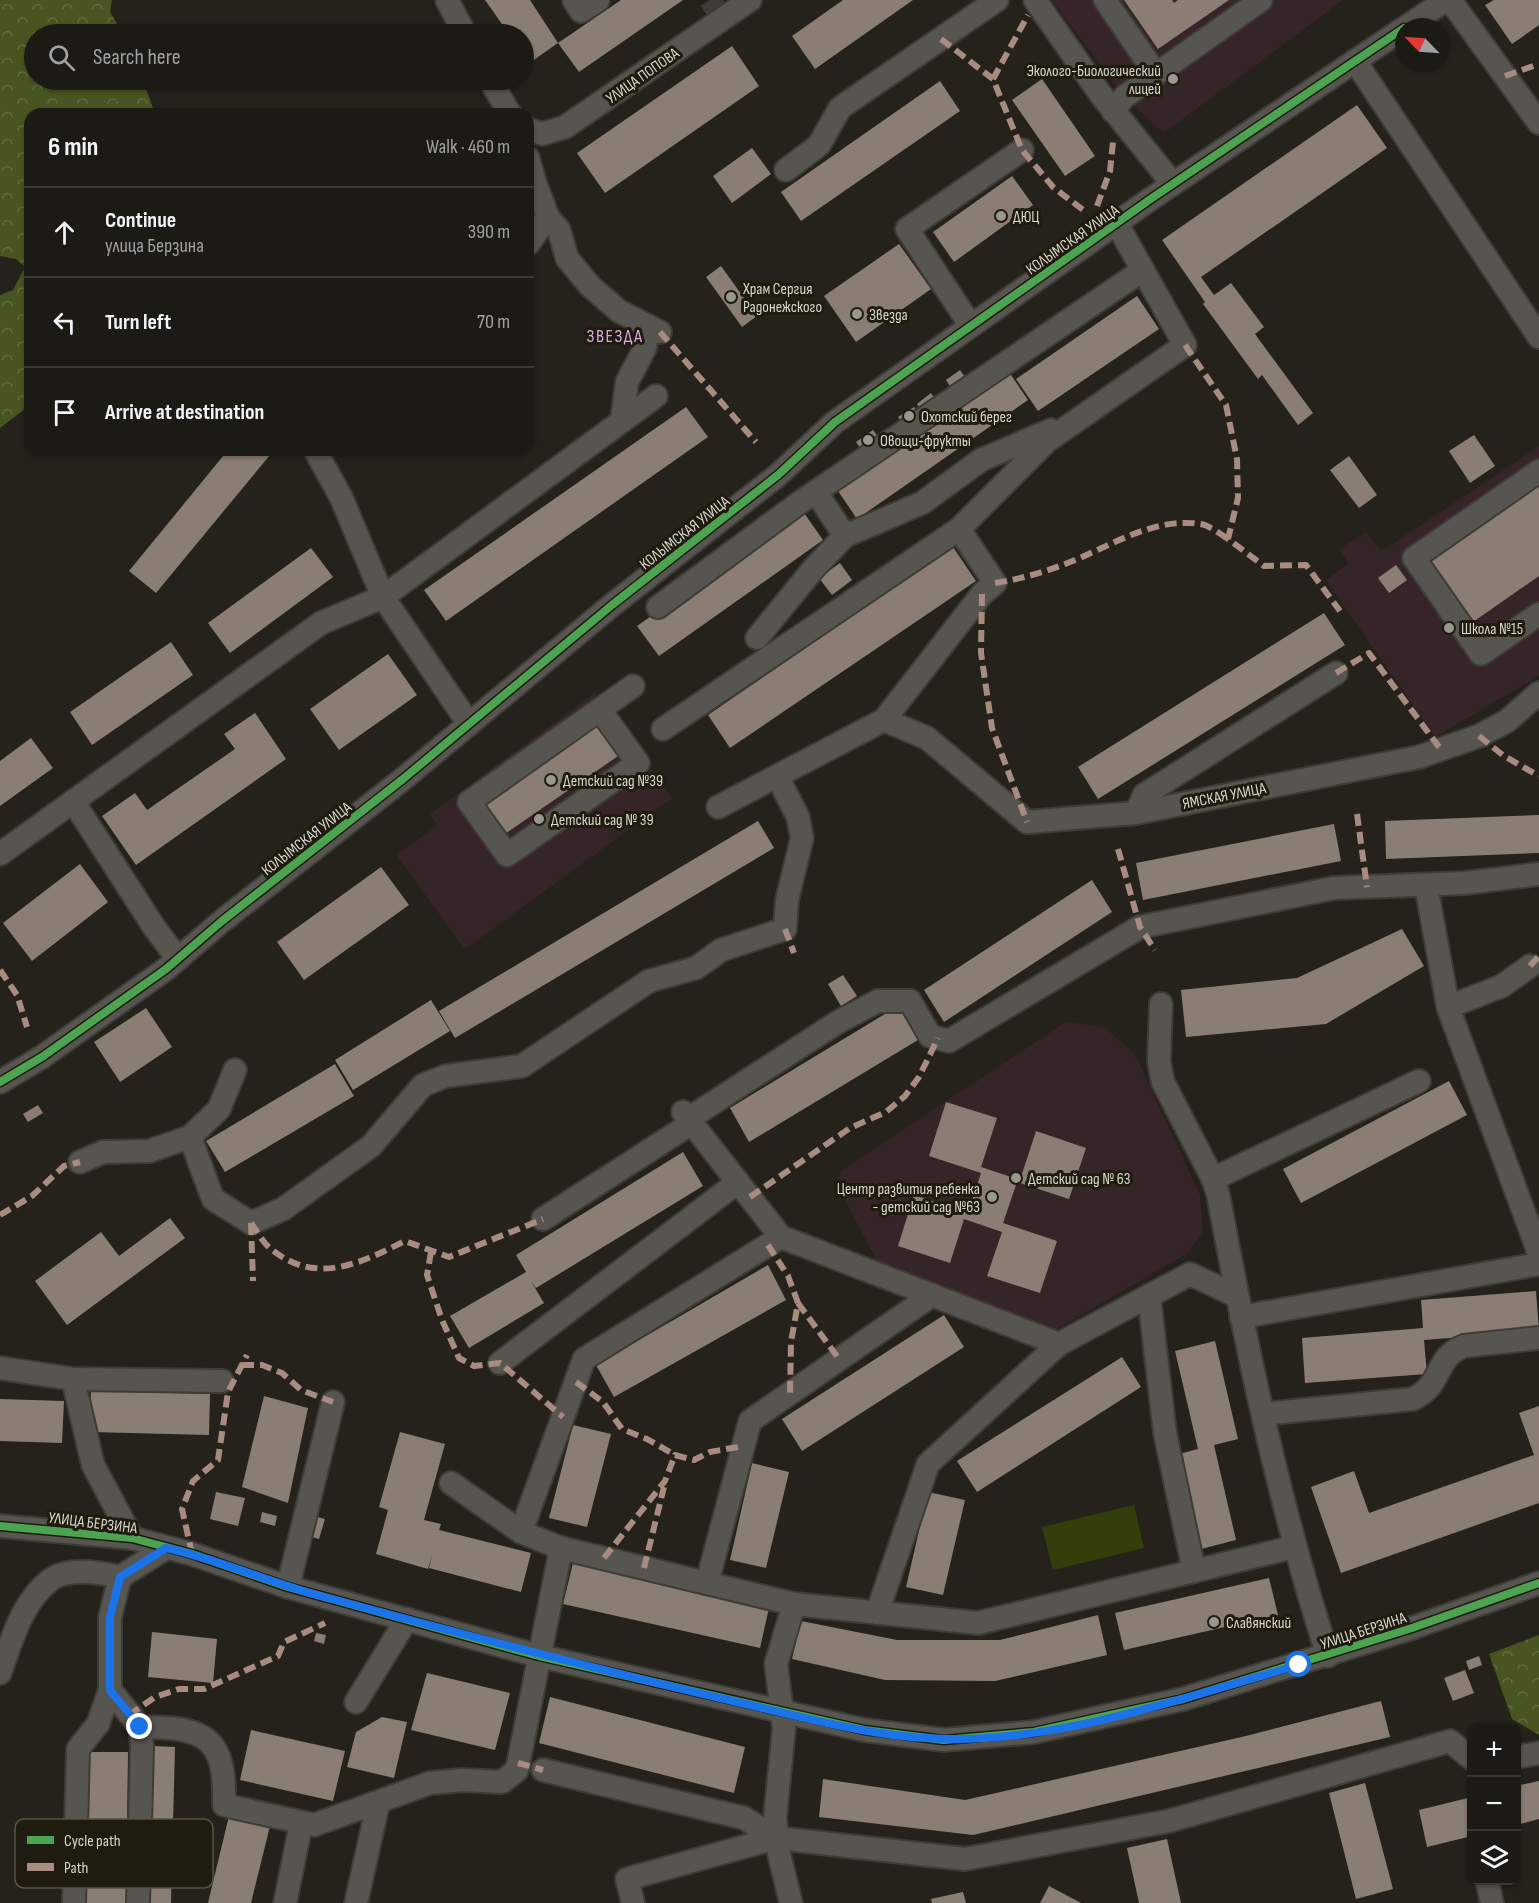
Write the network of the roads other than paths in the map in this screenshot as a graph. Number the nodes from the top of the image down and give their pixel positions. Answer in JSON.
{"nodes":[{"id":1,"x":447,"y":0,"type":"edge"},
{"id":2,"x":574,"y":0,"type":"edge"},
{"id":3,"x":597,"y":0,"type":"edge"},
{"id":4,"x":750,"y":0,"type":"edge"},
{"id":5,"x":997,"y":0,"type":"edge"},
{"id":6,"x":1035,"y":0,"type":"edge"},
{"id":7,"x":1105,"y":0,"type":"edge"},
{"id":8,"x":1262,"y":0,"type":"edge"},
{"id":9,"x":1444,"y":1,"type":"edge"},
{"id":10,"x":1419,"y":18,"type":"edge"},
{"id":11,"x":460,"y":24,"type":"edge"},
{"id":12,"x":1395,"y":35,"type":"edge"},
{"id":13,"x":1355,"y":61,"type":"junction"},
{"id":14,"x":1156,"y":74,"type":"junction"},
{"id":15,"x":496,"y":90,"type":"edge"},
{"id":16,"x":506,"y":108,"type":"edge"},
{"id":17,"x":1113,"y":111,"type":"junction"},
{"id":18,"x":1539,"y":123,"type":"edge"},
{"id":19,"x":534,"y":131,"type":"edge"},
{"id":20,"x":1022,"y":150,"type":"dead end"},
{"id":21,"x":786,"y":171,"type":"dead end"},
{"id":22,"x":534,"y":176,"type":"edge"},
{"id":23,"x":1173,"y":184,"type":"junction"},
{"id":24,"x":548,"y":217,"type":"junction"},
{"id":25,"x":1117,"y":224,"type":"junction"},
{"id":26,"x":534,"y":236,"type":"edge"},
{"id":27,"x":1143,"y":270,"type":"junction"},
{"id":28,"x":971,"y":326,"type":"junction"},
{"id":29,"x":1539,"y":337,"type":"edge"},
{"id":30,"x":656,"y":396,"type":"dead end"},
{"id":31,"x":1083,"y":416,"type":"junction"},
{"id":32,"x":622,"y":420,"type":"junction"},
{"id":33,"x":318,"y":456,"type":"edge"},
{"id":34,"x":1539,"y":471,"type":"edge"},
{"id":35,"x":816,"y":492,"type":"junction"},
{"id":36,"x":959,"y":529,"type":"junction"},
{"id":37,"x":845,"y":536,"type":"junction"},
{"id":38,"x":382,"y":597,"type":"junction"},
{"id":39,"x":658,"y":607,"type":"dead end"},
{"id":40,"x":1539,"y":614,"type":"edge"},
{"id":41,"x":758,"y":638,"type":"dead end"},
{"id":42,"x":1336,"y":673,"type":"dead end"},
{"id":43,"x":633,"y":686,"type":"dead end"},
{"id":44,"x":1539,"y":693,"type":"edge"},
{"id":45,"x":600,"y":710,"type":"junction"},
{"id":46,"x":884,"y":720,"type":"junction"},
{"id":47,"x":469,"y":724,"type":"junction"},
{"id":48,"x":663,"y":729,"type":"dead end"},
{"id":49,"x":777,"y":776,"type":"junction"},
{"id":50,"x":73,"y":801,"type":"junction"},
{"id":51,"x":718,"y":807,"type":"dead end"},
{"id":52,"x":1136,"y":813,"type":"junction"},
{"id":53,"x":0,"y":854,"type":"edge"},
{"id":54,"x":1539,"y":874,"type":"edge"},
{"id":55,"x":1426,"y":885,"type":"junction"},
{"id":56,"x":178,"y":959,"type":"junction"},
{"id":57,"x":1530,"y":966,"type":"dead end"},
{"id":58,"x":1161,"y":1004,"type":"dead end"},
{"id":59,"x":1448,"y":1007,"type":"junction"},
{"id":60,"x":235,"y":1070,"type":"dead end"},
{"id":61,"x":1419,"y":1081,"type":"dead end"},
{"id":62,"x":0,"y":1082,"type":"edge"},
{"id":63,"x":688,"y":1118,"type":"junction"},
{"id":64,"x":190,"y":1137,"type":"junction"},
{"id":65,"x":80,"y":1162,"type":"dead end"},
{"id":66,"x":1213,"y":1179,"type":"junction"},
{"id":67,"x":738,"y":1182,"type":"junction"},
{"id":68,"x":543,"y":1219,"type":"dead end"},
{"id":69,"x":781,"y":1237,"type":"junction"},
{"id":70,"x":1539,"y":1253,"type":"edge"},
{"id":71,"x":1539,"y":1264,"type":"edge"},
{"id":72,"x":932,"y":1295,"type":"junction"},
{"id":73,"x":1149,"y":1296,"type":"junction"},
{"id":74,"x":1239,"y":1307,"type":"junction"},
{"id":75,"x":1539,"y":1338,"type":"edge"},
{"id":76,"x":1059,"y":1344,"type":"junction"},
{"id":77,"x":500,"y":1363,"type":"dead end"},
{"id":78,"x":0,"y":1368,"type":"edge"},
{"id":79,"x":73,"y":1379,"type":"junction"},
{"id":80,"x":222,"y":1382,"type":"dead end"},
{"id":81,"x":333,"y":1402,"type":"dead end"},
{"id":82,"x":1263,"y":1414,"type":"junction"},
{"id":83,"x":451,"y":1483,"type":"dead end"},
{"id":84,"x":0,"y":1526,"type":"edge"},
{"id":85,"x":521,"y":1532,"type":"junction"},
{"id":86,"x":132,"y":1538,"type":"junction"},
{"id":87,"x":1294,"y":1547,"type":"junction"},
{"id":88,"x":166,"y":1548,"type":"junction"},
{"id":89,"x":561,"y":1548,"type":"junction"},
{"id":90,"x":1194,"y":1571,"type":"junction"},
{"id":91,"x":120,"y":1577,"type":"junction"},
{"id":92,"x":707,"y":1583,"type":"junction"},
{"id":93,"x":1539,"y":1583,"type":"edge"},
{"id":94,"x":288,"y":1587,"type":"junction"},
{"id":95,"x":794,"y":1604,"type":"junction"},
{"id":96,"x":877,"y":1613,"type":"junction"},
{"id":97,"x":407,"y":1619,"type":"junction"},
{"id":98,"x":540,"y":1656,"type":"junction"},
{"id":99,"x":1328,"y":1656,"type":"junction"},
{"id":100,"x":0,"y":1673,"type":"edge"},
{"id":101,"x":110,"y":1690,"type":"junction"},
{"id":102,"x":357,"y":1702,"type":"dead end"},
{"id":103,"x":783,"y":1712,"type":"junction"},
{"id":104,"x":140,"y":1727,"type":"junction"},
{"id":105,"x":1539,"y":1753,"type":"edge"},
{"id":106,"x":1467,"y":1755,"type":"edge"},
{"id":107,"x":1521,"y":1756,"type":"edge"},
{"id":108,"x":543,"y":1770,"type":"dead end"},
{"id":109,"x":378,"y":1804,"type":"junction"},
{"id":110,"x":76,"y":1819,"type":"edge"},
{"id":111,"x":140,"y":1819,"type":"edge"},
{"id":112,"x":301,"y":1824,"type":"junction"},
{"id":113,"x":776,"y":1838,"type":"junction"},
{"id":114,"x":1488,"y":1885,"type":"edge"},
{"id":115,"x":74,"y":1888,"type":"edge"},
{"id":116,"x":138,"y":1888,"type":"edge"},
{"id":117,"x":74,"y":1903,"type":"edge"},
{"id":118,"x":138,"y":1903,"type":"edge"},
{"id":119,"x":285,"y":1903,"type":"edge"},
{"id":120,"x":356,"y":1903,"type":"edge"},
{"id":121,"x":633,"y":1903,"type":"edge"},
{"id":122,"x":791,"y":1903,"type":"edge"},
{"id":123,"x":1492,"y":1903,"type":"edge"}],
"edges":[{"from":1,"to":11,"type":"street"},
{"from":2,"to":3,"type":"street"},
{"from":4,"to":19,"type":"street","name":"УЛИЦА ПОПОВА"},
{"from":5,"to":21,"type":"street"},
{"from":6,"to":17,"type":"street"},
{"from":7,"to":14,"type":"street"},
{"from":8,"to":14,"type":"street"},
{"from":9,"to":10,"type":"street","name":"КОЛЫМСКАЯ УЛИЦА"},
{"from":9,"to":18,"type":"street"},
{"from":12,"to":13,"type":"street","name":"КОЛЫМСКАЯ УЛИЦА"},
{"from":13,"to":23,"type":"street","name":"КОЛЫМСКАЯ УЛИЦА"},
{"from":13,"to":29,"type":"street"},
{"from":14,"to":17,"type":"street"},
{"from":15,"to":16,"type":"street"},
{"from":17,"to":23,"type":"street"},
{"from":20,"to":28,"type":"street"},
{"from":22,"to":24,"type":"street"},
{"from":23,"to":25,"type":"street","name":"КОЛЫМСКАЯ УЛИЦА"},
{"from":24,"to":26,"type":"street"},
{"from":24,"to":32,"type":"street"},
{"from":25,"to":27,"type":"street"},
{"from":25,"to":28,"type":"street","name":"КОЛЫМСКАЯ УЛИЦА"},
{"from":27,"to":31,"type":"street"},
{"from":27,"to":35,"type":"street"},
{"from":28,"to":47,"type":"street","name":"КОЛЫМСКАЯ УЛИЦА"},
{"from":30,"to":32,"type":"street"},
{"from":31,"to":36,"type":"street"},
{"from":31,"to":37,"type":"street"},
{"from":32,"to":38,"type":"street"},
{"from":33,"to":38,"type":"street"},
{"from":34,"to":40,"type":"street"},
{"from":35,"to":37,"type":"street"},
{"from":35,"to":39,"type":"street"},
{"from":36,"to":46,"type":"street"},
{"from":36,"to":48,"type":"street"},
{"from":37,"to":41,"type":"street"},
{"from":38,"to":47,"type":"street"},
{"from":38,"to":50,"type":"street"},
{"from":42,"to":52,"type":"street","name":"ЯМСКАЯ УЛИЦА"},
{"from":43,"to":45,"type":"street"},
{"from":44,"to":52,"type":"street","name":"ЯМСКАЯ УЛИЦА"},
{"from":45,"to":45,"type":"street"},
{"from":46,"to":49,"type":"street"},
{"from":46,"to":52,"type":"street"},
{"from":47,"to":56,"type":"street","name":"КОЛЫМСКАЯ УЛИЦА"},
{"from":49,"to":51,"type":"street"},
{"from":49,"to":64,"type":"street"},
{"from":50,"to":53,"type":"street"},
{"from":50,"to":56,"type":"street"},
{"from":54,"to":55,"type":"street"},
{"from":55,"to":59,"type":"street"},
{"from":55,"to":63,"type":"street"},
{"from":56,"to":62,"type":"street","name":"КОЛЫМСКАЯ УЛИЦА"},
{"from":57,"to":59,"type":"street"},
{"from":58,"to":66,"type":"street"},
{"from":59,"to":70,"type":"street"},
{"from":60,"to":64,"type":"street"},
{"from":61,"to":66,"type":"street"},
{"from":63,"to":67,"type":"street"},
{"from":63,"to":68,"type":"street"},
{"from":64,"to":65,"type":"street"},
{"from":66,"to":74,"type":"street"},
{"from":67,"to":69,"type":"street"},
{"from":67,"to":77,"type":"street"},
{"from":69,"to":72,"type":"street"},
{"from":69,"to":85,"type":"street"},
{"from":71,"to":74,"type":"street"},
{"from":72,"to":76,"type":"street"},
{"from":72,"to":92,"type":"street"},
{"from":73,"to":74,"type":"street"},
{"from":73,"to":76,"type":"street"},
{"from":73,"to":90,"type":"street"},
{"from":74,"to":82,"type":"street"},
{"from":75,"to":82,"type":"street"},
{"from":76,"to":96,"type":"street"},
{"from":78,"to":79,"type":"street"},
{"from":79,"to":80,"type":"street"},
{"from":79,"to":86,"type":"street"},
{"from":81,"to":94,"type":"street"},
{"from":82,"to":87,"type":"street"},
{"from":83,"to":85,"type":"street"},
{"from":84,"to":86,"type":"street","name":"УЛИЦА БЕРЗИНА"},
{"from":85,"to":89,"type":"street"},
{"from":86,"to":88,"type":"street","name":"УЛИЦА БЕРЗИНА"},
{"from":87,"to":90,"type":"street"},
{"from":87,"to":99,"type":"street"},
{"from":88,"to":91,"type":"street"},
{"from":88,"to":94,"type":"street","name":"УЛИЦА БЕРЗИНА"},
{"from":89,"to":92,"type":"street"},
{"from":89,"to":98,"type":"street"},
{"from":90,"to":96,"type":"street"},
{"from":91,"to":100,"type":"street"},
{"from":91,"to":101,"type":"street"},
{"from":92,"to":95,"type":"street"},
{"from":93,"to":99,"type":"street","name":"УЛИЦА БЕРЗИНА"},
{"from":94,"to":97,"type":"street","name":"УЛИЦА БЕРЗИНА"},
{"from":95,"to":96,"type":"street"},
{"from":95,"to":103,"type":"street"},
{"from":97,"to":98,"type":"street","name":"УЛИЦА БЕРЗИНА"},
{"from":97,"to":102,"type":"street"},
{"from":98,"to":103,"type":"street","name":"УЛИЦА БЕРЗИНА"},
{"from":98,"to":109,"type":"street"},
{"from":99,"to":103,"type":"street","name":"УЛИЦА БЕРЗИНА"},
{"from":101,"to":104,"type":"street"},
{"from":101,"to":110,"type":"street"},
{"from":103,"to":113,"type":"street"},
{"from":104,"to":111,"type":"street"},
{"from":104,"to":112,"type":"street"},
{"from":105,"to":107,"type":"street"},
{"from":106,"to":113,"type":"street"},
{"from":108,"to":113,"type":"street"},
{"from":109,"to":112,"type":"street"},
{"from":109,"to":120,"type":"street"},
{"from":112,"to":119,"type":"street"},
{"from":113,"to":121,"type":"street"},
{"from":113,"to":122,"type":"street"},
{"from":114,"to":123,"type":"street"},
{"from":115,"to":117,"type":"street"},
{"from":116,"to":118,"type":"street"}]}
